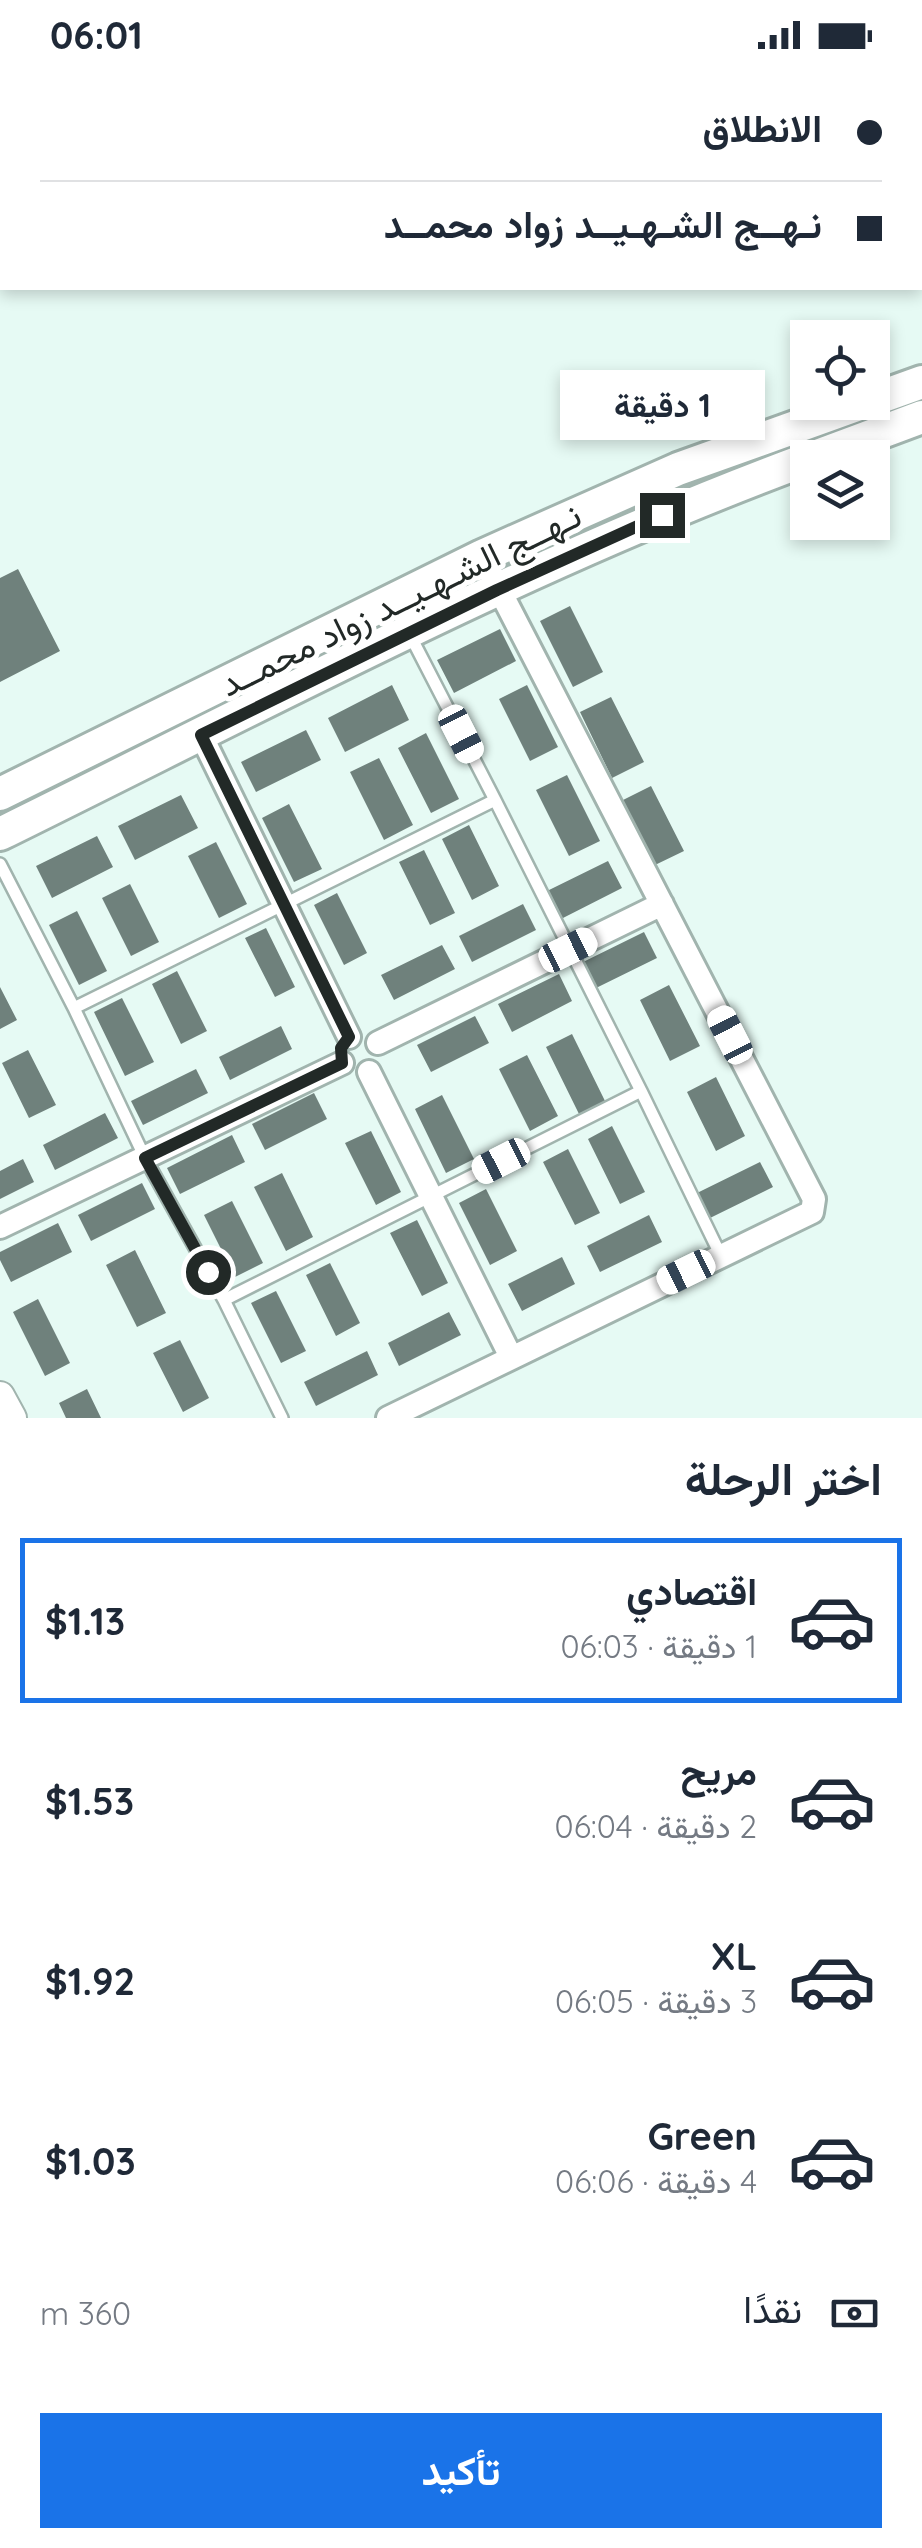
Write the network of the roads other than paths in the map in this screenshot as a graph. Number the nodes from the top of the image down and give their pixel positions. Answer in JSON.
{"nodes":[{"id":1,"x":922,"y":382,"type":"edge"},
{"id":2,"x":890,"y":394,"type":"edge"},
{"id":3,"x":922,"y":417,"type":"edge"},
{"id":4,"x":816,"y":420,"type":"edge"},
{"id":5,"x":859,"y":440,"type":"edge"},
{"id":6,"x":790,"y":465,"type":"edge"},
{"id":7,"x":482,"y":556,"type":"junction"},
{"id":8,"x":497,"y":590,"type":"junction"},
{"id":9,"x":409,"y":633,"type":"junction"},
{"id":10,"x":201,"y":735,"type":"junction"},
{"id":11,"x":0,"y":794,"type":"edge"},
{"id":12,"x":495,"y":800,"type":"junction"},
{"id":13,"x":0,"y":834,"type":"edge"},
{"id":14,"x":0,"y":864,"type":"edge"},
{"id":15,"x":283,"y":902,"type":"junction"},
{"id":16,"x":662,"y":904,"type":"junction"},
{"id":17,"x":568,"y":950,"type":"junction"},
{"id":18,"x":74,"y":1008,"type":"junction"},
{"id":19,"x":349,"y":1037,"type":"junction"},
{"id":20,"x":378,"y":1043,"type":"junction"},
{"id":21,"x":342,"y":1063,"type":"junction"},
{"id":22,"x":369,"y":1072,"type":"junction"},
{"id":23,"x":641,"y":1091,"type":"junction"},
{"id":24,"x":145,"y":1158,"type":"junction"},
{"id":25,"x":431,"y":1196,"type":"junction"},
{"id":26,"x":0,"y":1227,"type":"edge"},
{"id":27,"x":721,"y":1256,"type":"junction"},
{"id":28,"x":224,"y":1300,"type":"junction"},
{"id":29,"x":511,"y":1356,"type":"junction"},
{"id":30,"x":0,"y":1396,"type":"edge"},
{"id":31,"x":12,"y":1418,"type":"edge"},
{"id":32,"x":282,"y":1418,"type":"edge"},
{"id":33,"x":388,"y":1418,"type":"edge"}],
"edges":[{"from":1,"to":2,"type":"main road"},
{"from":3,"to":5,"type":"main road","name":"نـهــج الشـهـيــد زواد محمــد"},
{"from":4,"to":7,"type":"main road","name":"نـهــج الشـهـيــد زواد محمــد"},
{"from":6,"to":8,"type":"main road","name":"نـهــج الشـهـيــد زواد محمــد"},
{"from":7,"to":8,"type":"street"},
{"from":7,"to":11,"type":"main road","name":"نـهــج الشـهـيــد زواد محمــد"},
{"from":8,"to":9,"type":"main road","name":"نـهــج الشـهـيــد زواد محمــد"},
{"from":8,"to":16,"type":"street"},
{"from":9,"to":10,"type":"main road","name":"نـهــج الشـهـيــد زواد محمــد"},
{"from":9,"to":12,"type":"lane"},
{"from":10,"to":13,"type":"main road","name":"نـهــج الشـهـيــد زواد محمــد"},
{"from":10,"to":15,"type":"street"},
{"from":12,"to":15,"type":"lane"},
{"from":12,"to":17,"type":"lane"},
{"from":14,"to":18,"type":"lane"},
{"from":15,"to":18,"type":"lane"},
{"from":15,"to":19,"type":"street"},
{"from":16,"to":17,"type":"street"},
{"from":16,"to":27,"type":"street"},
{"from":17,"to":20,"type":"street"},
{"from":17,"to":23,"type":"lane"},
{"from":18,"to":24,"type":"lane"},
{"from":19,"to":20,"type":"street"},
{"from":19,"to":21,"type":"street"},
{"from":20,"to":22,"type":"street"},
{"from":21,"to":22,"type":"street"},
{"from":21,"to":24,"type":"street"},
{"from":22,"to":25,"type":"street"},
{"from":23,"to":25,"type":"lane"},
{"from":23,"to":27,"type":"lane"},
{"from":24,"to":26,"type":"street"},
{"from":24,"to":28,"type":"lane"},
{"from":25,"to":28,"type":"lane"},
{"from":25,"to":29,"type":"street"},
{"from":27,"to":29,"type":"street"},
{"from":28,"to":32,"type":"lane"},
{"from":29,"to":33,"type":"street"},
{"from":30,"to":31,"type":"street"}]}
